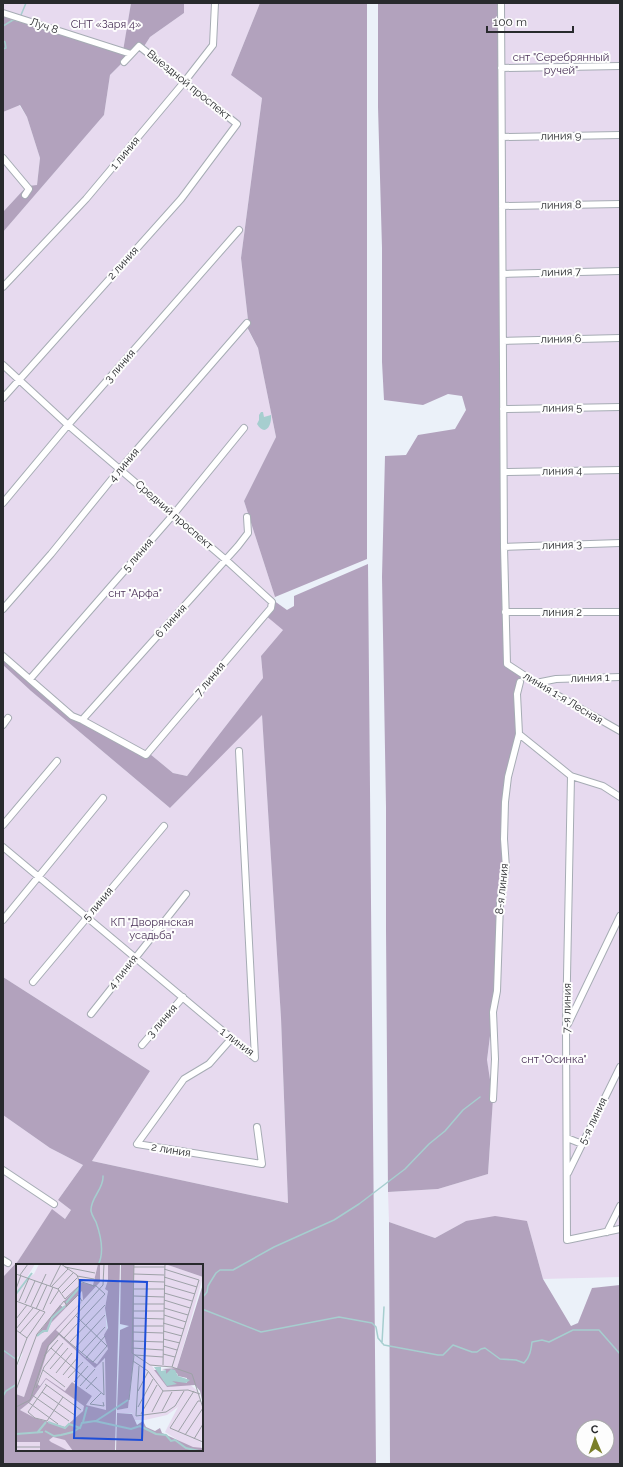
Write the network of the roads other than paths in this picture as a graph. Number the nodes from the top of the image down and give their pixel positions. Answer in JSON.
{"nodes":[{"id":1,"x":215,"y":3,"type":"edge"},
{"id":2,"x":501,"y":3,"type":"edge"},
{"id":3,"x":3,"y":13,"type":"edge"},
{"id":4,"x":131,"y":54,"type":"junction"},
{"id":5,"x":124,"y":62,"type":"dead end"},
{"id":6,"x":620,"y":66,"type":"edge"},
{"id":7,"x":500,"y":68,"type":"junction"},
{"id":8,"x":185,"y":81,"type":"junction"},
{"id":9,"x":237,"y":124,"type":"joint"},
{"id":10,"x":620,"y":135,"type":"edge"},
{"id":11,"x":502,"y":137,"type":"junction"},
{"id":12,"x":3,"y":158,"type":"edge"},
{"id":13,"x":25,"y":195,"type":"dead end"},
{"id":14,"x":620,"y":204,"type":"edge"},
{"id":15,"x":502,"y":206,"type":"junction"},
{"id":16,"x":239,"y":230,"type":"dead end"},
{"id":17,"x":620,"y":271,"type":"edge"},
{"id":18,"x":503,"y":274,"type":"junction"},
{"id":19,"x":3,"y":287,"type":"edge"},
{"id":20,"x":247,"y":323,"type":"dead end"},
{"id":21,"x":620,"y":338,"type":"edge"},
{"id":22,"x":503,"y":340,"type":"junction"},
{"id":23,"x":3,"y":365,"type":"edge"},
{"id":24,"x":19,"y":379,"type":"junction"},
{"id":25,"x":3,"y":398,"type":"edge"},
{"id":26,"x":620,"y":407,"type":"edge"},
{"id":27,"x":503,"y":409,"type":"junction"},
{"id":28,"x":68,"y":425,"type":"junction"},
{"id":29,"x":244,"y":428,"type":"dead end"},
{"id":30,"x":120,"y":468,"type":"junction"},
{"id":31,"x":620,"y":470,"type":"edge"},
{"id":32,"x":504,"y":472,"type":"junction"},
{"id":33,"x":3,"y":504,"type":"edge"},
{"id":34,"x":173,"y":515,"type":"junction"},
{"id":35,"x":247,"y":517,"type":"dead end"},
{"id":36,"x":620,"y":543,"type":"edge"},
{"id":37,"x":504,"y":548,"type":"junction"},
{"id":38,"x":226,"y":560,"type":"junction"},
{"id":39,"x":272,"y":602,"type":"joint"},
{"id":40,"x":3,"y":609,"type":"edge"},
{"id":41,"x":505,"y":612,"type":"junction"},
{"id":42,"x":620,"y":612,"type":"edge"},
{"id":43,"x":3,"y":656,"type":"edge"},
{"id":44,"x":620,"y":677,"type":"edge"},
{"id":45,"x":30,"y":679,"type":"junction"},
{"id":46,"x":520,"y":682,"type":"dead end"},
{"id":47,"x":536,"y":683,"type":"junction"},
{"id":48,"x":8,"y":718,"type":"dead end"},
{"id":49,"x":82,"y":720,"type":"junction"},
{"id":50,"x":3,"y":725,"type":"edge"},
{"id":51,"x":620,"y":731,"type":"edge"},
{"id":52,"x":519,"y":734,"type":"junction"},
{"id":53,"x":239,"y":751,"type":"dead end"},
{"id":54,"x":57,"y":762,"type":"dead end"},
{"id":55,"x":571,"y":776,"type":"junction"},
{"id":56,"x":620,"y":797,"type":"edge"},
{"id":57,"x":103,"y":798,"type":"dead end"},
{"id":58,"x":3,"y":825,"type":"edge"},
{"id":59,"x":164,"y":826,"type":"dead end"},
{"id":60,"x":3,"y":847,"type":"edge"},
{"id":61,"x":39,"y":877,"type":"junction"},
{"id":62,"x":186,"y":894,"type":"dead end"},
{"id":63,"x":620,"y":916,"type":"edge"},
{"id":64,"x":87,"y":917,"type":"junction"},
{"id":65,"x":3,"y":920,"type":"edge"},
{"id":66,"x":135,"y":957,"type":"junction"},
{"id":67,"x":33,"y":982,"type":"dead end"},
{"id":68,"x":183,"y":997,"type":"junction"},
{"id":69,"x":91,"y":1014,"type":"dead end"},
{"id":70,"x":566,"y":1027,"type":"junction"},
{"id":71,"x":231,"y":1039,"type":"junction"},
{"id":72,"x":142,"y":1045,"type":"dead end"},
{"id":73,"x":620,"y":1067,"type":"edge"},
{"id":74,"x":493,"y":1099,"type":"dead end"},
{"id":75,"x":257,"y":1127,"type":"dead end"},
{"id":76,"x":567,"y":1138,"type":"junction"},
{"id":77,"x":582,"y":1144,"type":"junction"},
{"id":78,"x":3,"y":1170,"type":"edge"},
{"id":79,"x":567,"y":1176,"type":"junction"},
{"id":80,"x":54,"y":1204,"type":"dead end"},
{"id":81,"x":620,"y":1206,"type":"edge"},
{"id":82,"x":620,"y":1229,"type":"edge"},
{"id":83,"x":607,"y":1232,"type":"junction"}],
"edges":[{"from":1,"to":8,"type":"street","name":"1 линия"},
{"from":2,"to":7,"type":"street"},
{"from":3,"to":4,"type":"street","name":"Луч 8"},
{"from":4,"to":5,"type":"street","name":"Выездной проспект"},
{"from":4,"to":8,"type":"street","name":"Выездной проспект"},
{"from":6,"to":7,"type":"street"},
{"from":7,"to":11,"type":"street"},
{"from":8,"to":9,"type":"street","name":"Выездной проспект"},
{"from":8,"to":19,"type":"street","name":"1 линия"},
{"from":9,"to":24,"type":"street","name":"2 линия"},
{"from":10,"to":11,"type":"street","name":"линия 9"},
{"from":11,"to":15,"type":"street"},
{"from":12,"to":13,"type":"street"},
{"from":14,"to":15,"type":"street","name":"линия 8"},
{"from":15,"to":18,"type":"street"},
{"from":16,"to":28,"type":"street","name":"3 линия"},
{"from":17,"to":18,"type":"street","name":"линия 7"},
{"from":18,"to":22,"type":"street"},
{"from":20,"to":30,"type":"street","name":"4 линия"},
{"from":21,"to":22,"type":"street","name":"линия 6"},
{"from":22,"to":27,"type":"street"},
{"from":23,"to":24,"type":"street","name":"Средний проспект"},
{"from":24,"to":25,"type":"street","name":"2 линия"},
{"from":24,"to":28,"type":"street","name":"Средний проспект"},
{"from":26,"to":27,"type":"street","name":"линия 5"},
{"from":27,"to":32,"type":"street"},
{"from":28,"to":30,"type":"street","name":"Средний проспект"},
{"from":28,"to":33,"type":"street","name":"3 линия"},
{"from":29,"to":34,"type":"street","name":"5 линия"},
{"from":30,"to":34,"type":"street","name":"Средний проспект"},
{"from":30,"to":40,"type":"street","name":"4 линия"},
{"from":31,"to":32,"type":"street","name":"линия 4"},
{"from":32,"to":37,"type":"street"},
{"from":34,"to":38,"type":"street","name":"Средний проспект"},
{"from":34,"to":45,"type":"street","name":"5 линия"},
{"from":35,"to":38,"type":"street","name":"6 линия"},
{"from":36,"to":37,"type":"street","name":"линия 3"},
{"from":37,"to":41,"type":"street"},
{"from":38,"to":39,"type":"street","name":"Средний проспект"},
{"from":38,"to":49,"type":"street","name":"6 линия"},
{"from":39,"to":49,"type":"street","name":"7 линия"},
{"from":41,"to":42,"type":"street","name":"линия 2"},
{"from":41,"to":47,"type":"street","name":"линия 1-я Лесная"},
{"from":43,"to":45,"type":"street"},
{"from":44,"to":47,"type":"street","name":"линия 1"},
{"from":45,"to":49,"type":"street"},
{"from":46,"to":52,"type":"street","name":"8-я линия"},
{"from":47,"to":51,"type":"street","name":"линия 1-я Лесная"},
{"from":48,"to":50,"type":"street"},
{"from":52,"to":55,"type":"street"},
{"from":52,"to":74,"type":"street","name":"8-я линия"},
{"from":53,"to":71,"type":"street","name":"1 линия"},
{"from":54,"to":58,"type":"street"},
{"from":55,"to":56,"type":"street"},
{"from":55,"to":70,"type":"street","name":"7-я линия"},
{"from":57,"to":61,"type":"street"},
{"from":59,"to":64,"type":"street","name":"5 линия"},
{"from":60,"to":61,"type":"street","name":"1 линия"},
{"from":61,"to":64,"type":"street","name":"1 линия"},
{"from":61,"to":65,"type":"street"},
{"from":62,"to":66,"type":"street","name":"4 линия"},
{"from":63,"to":70,"type":"street"},
{"from":64,"to":66,"type":"street","name":"1 линия"},
{"from":64,"to":67,"type":"street","name":"5 линия"},
{"from":66,"to":68,"type":"street","name":"1 линия"},
{"from":66,"to":69,"type":"street","name":"4 линия"},
{"from":68,"to":71,"type":"street","name":"1 линия"},
{"from":68,"to":72,"type":"street","name":"3 линия"},
{"from":70,"to":76,"type":"street","name":"7-я линия"},
{"from":71,"to":75,"type":"street","name":"2 линия"},
{"from":73,"to":77,"type":"street","name":"5-я линия"},
{"from":76,"to":77,"type":"street"},
{"from":76,"to":79,"type":"street","name":"7-я линия"},
{"from":77,"to":79,"type":"street","name":"5-я линия"},
{"from":78,"to":80,"type":"street"},
{"from":79,"to":83,"type":"street","name":"7-я линия"},
{"from":81,"to":83,"type":"street"},
{"from":82,"to":83,"type":"street"}]}
